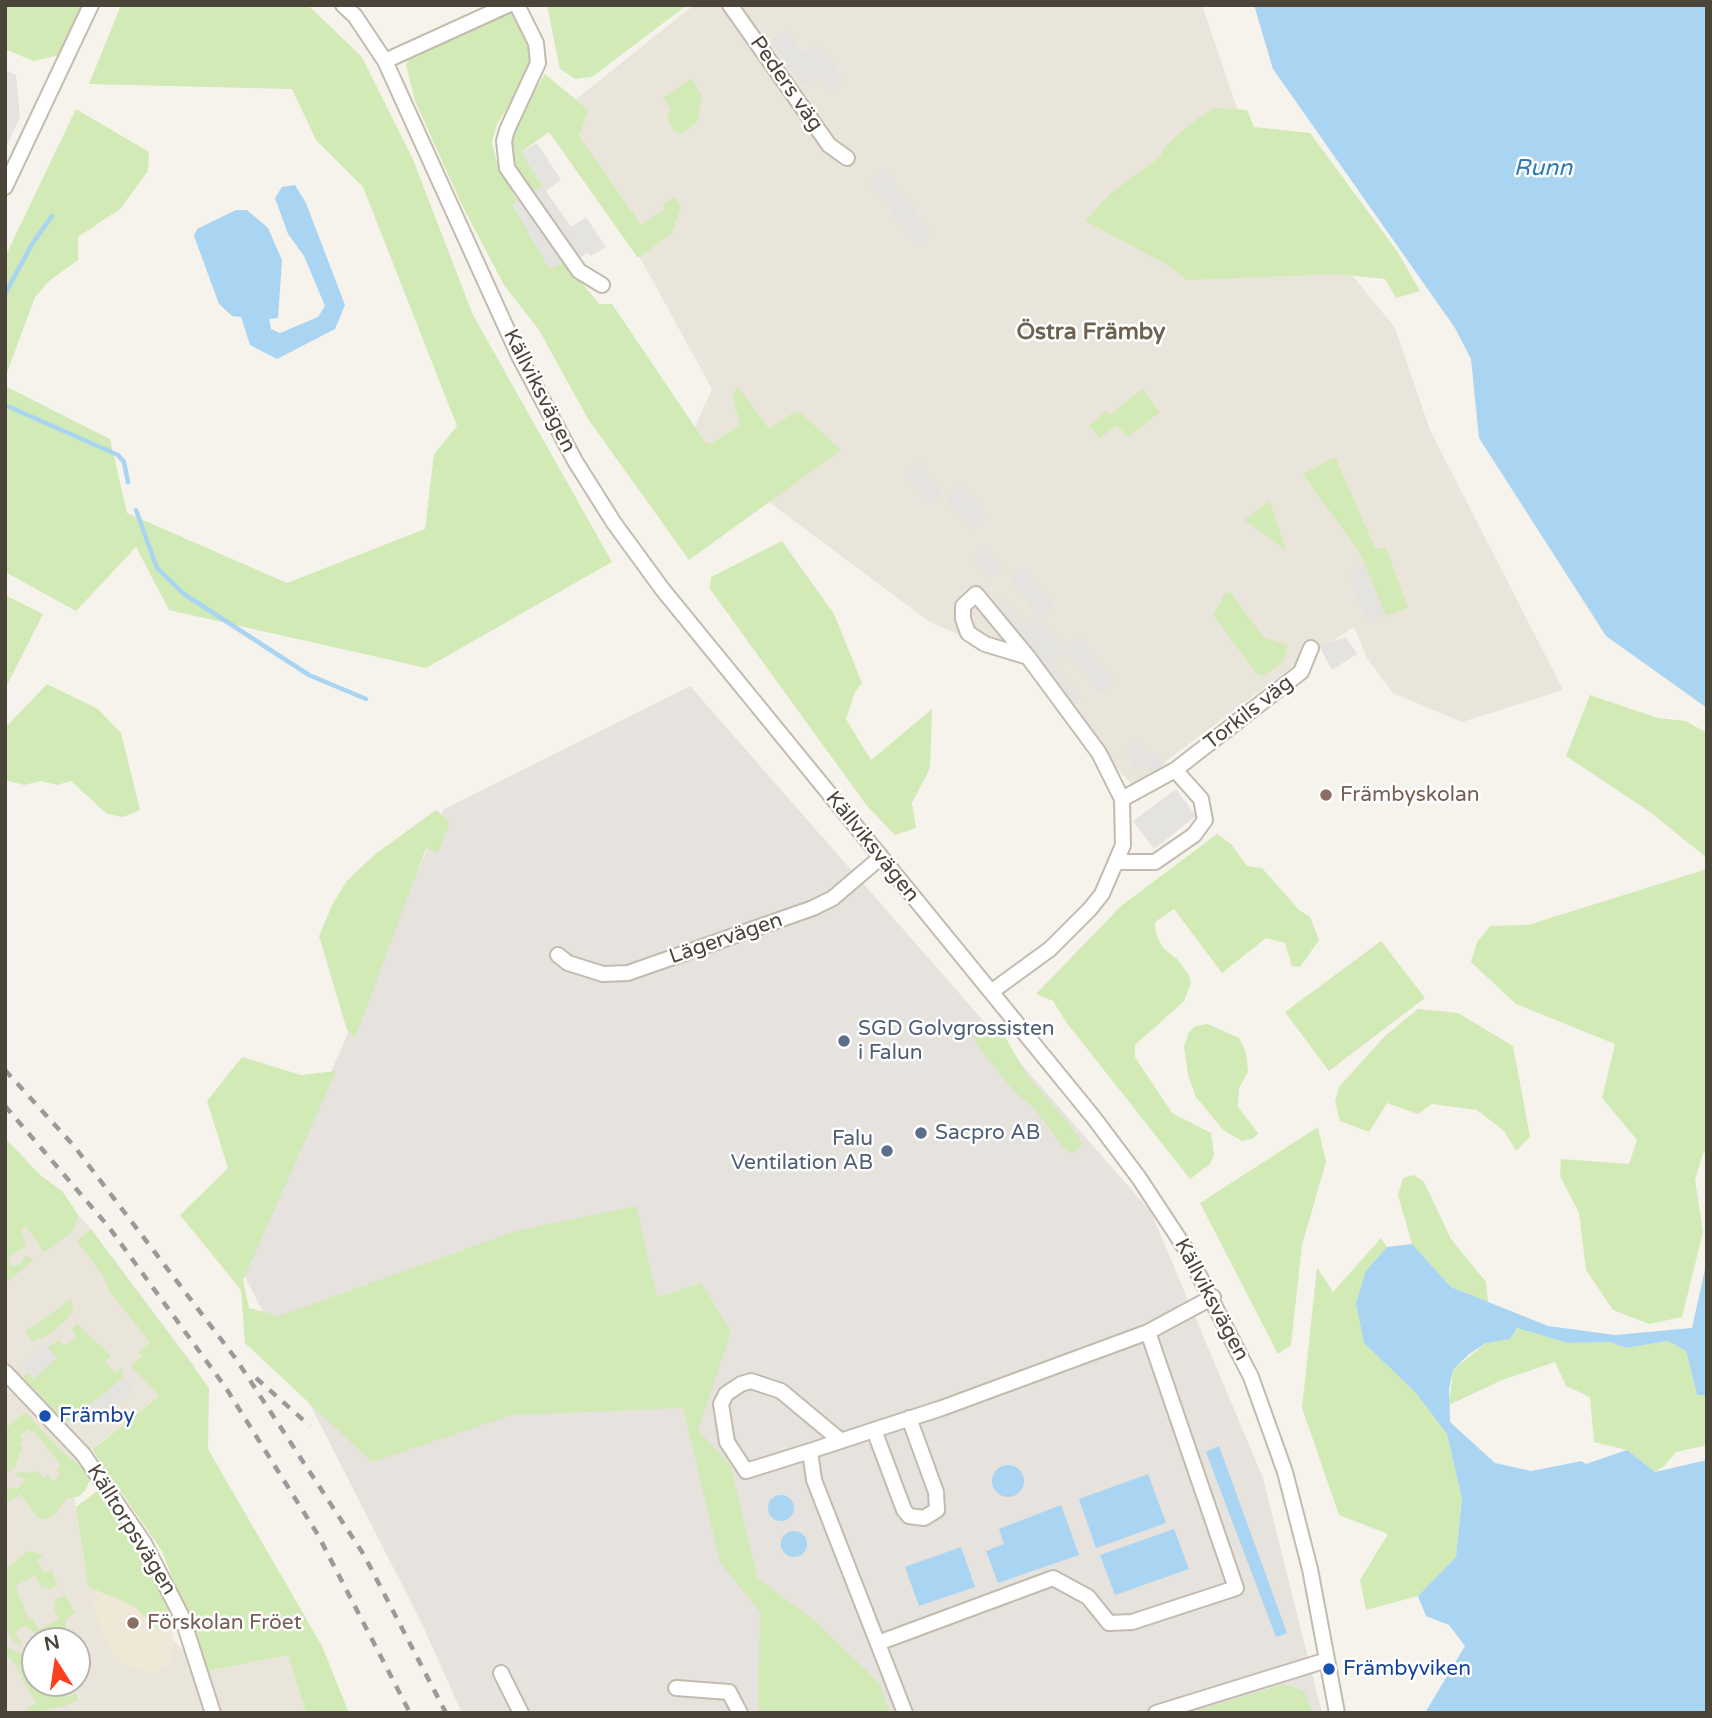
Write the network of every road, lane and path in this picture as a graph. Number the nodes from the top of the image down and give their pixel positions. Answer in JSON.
{"nodes":[{"id":1,"x":91,"y":5,"type":"edge"},
{"id":2,"x":343,"y":5,"type":"edge"},
{"id":3,"x":508,"y":5,"type":"edge"},
{"id":4,"x":516,"y":5,"type":"edge"},
{"id":5,"x":730,"y":5,"type":"edge"},
{"id":6,"x":385,"y":61,"type":"junction"},
{"id":7,"x":847,"y":158,"type":"dead end"},
{"id":8,"x":5,"y":187,"type":"edge"},
{"id":9,"x":602,"y":285,"type":"dead end"},
{"id":10,"x":1311,"y":648,"type":"dead end"},
{"id":11,"x":1028,"y":657,"type":"junction"},
{"id":12,"x":1175,"y":770,"type":"junction"},
{"id":13,"x":1122,"y":799,"type":"junction"},
{"id":14,"x":881,"y":857,"type":"junction"},
{"id":15,"x":1118,"y":862,"type":"junction"},
{"id":16,"x":558,"y":955,"type":"dead end"},
{"id":17,"x":991,"y":992,"type":"junction"},
{"id":18,"x":1213,"y":1297,"type":"junction"},
{"id":19,"x":1148,"y":1332,"type":"junction"},
{"id":20,"x":5,"y":1372,"type":"edge"},
{"id":21,"x":909,"y":1418,"type":"junction"},
{"id":22,"x":874,"y":1430,"type":"junction"},
{"id":23,"x":841,"y":1441,"type":"junction"},
{"id":24,"x":810,"y":1451,"type":"junction"},
{"id":25,"x":878,"y":1643,"type":"junction"},
{"id":26,"x":1327,"y":1660,"type":"junction"},
{"id":27,"x":501,"y":1672,"type":"dead end"},
{"id":28,"x":676,"y":1688,"type":"dead end"},
{"id":29,"x":214,"y":1713,"type":"edge"},
{"id":30,"x":521,"y":1713,"type":"edge"},
{"id":31,"x":740,"y":1713,"type":"edge"},
{"id":32,"x":905,"y":1713,"type":"edge"},
{"id":33,"x":1156,"y":1713,"type":"edge"},
{"id":34,"x":1337,"y":1713,"type":"edge"}],
"edges":[{"from":1,"to":8,"type":"street"},
{"from":2,"to":6,"type":"street","name":"Källviksvägen"},
{"from":3,"to":6,"type":"street"},
{"from":4,"to":9,"type":"street"},
{"from":5,"to":7,"type":"street","name":"Peders väg"},
{"from":6,"to":14,"type":"street","name":"Källviksvägen"},
{"from":10,"to":12,"type":"street","name":"Torkils väg"},
{"from":11,"to":11,"type":"street"},
{"from":11,"to":13,"type":"street"},
{"from":12,"to":13,"type":"street","name":"Torkils väg"},
{"from":12,"to":15,"type":"street"},
{"from":13,"to":15,"type":"street"},
{"from":14,"to":16,"type":"street","name":"Lägervägen"},
{"from":14,"to":17,"type":"street","name":"Källviksvägen"},
{"from":15,"to":17,"type":"street"},
{"from":17,"to":18,"type":"street","name":"Källviksvägen"},
{"from":18,"to":19,"type":"street"},
{"from":18,"to":26,"type":"street","name":"Källviksvägen"},
{"from":19,"to":21,"type":"street"},
{"from":19,"to":25,"type":"street"},
{"from":20,"to":29,"type":"street","name":"Källtorpsvägen"},
{"from":21,"to":22,"type":"street"},
{"from":21,"to":22,"type":"street"},
{"from":22,"to":23,"type":"street"},
{"from":23,"to":24,"type":"street"},
{"from":23,"to":24,"type":"street"},
{"from":24,"to":25,"type":"street"},
{"from":25,"to":32,"type":"street"},
{"from":26,"to":33,"type":"street"},
{"from":26,"to":34,"type":"street","name":"Källviksvägen"},
{"from":27,"to":30,"type":"street"},
{"from":28,"to":31,"type":"street"}]}
